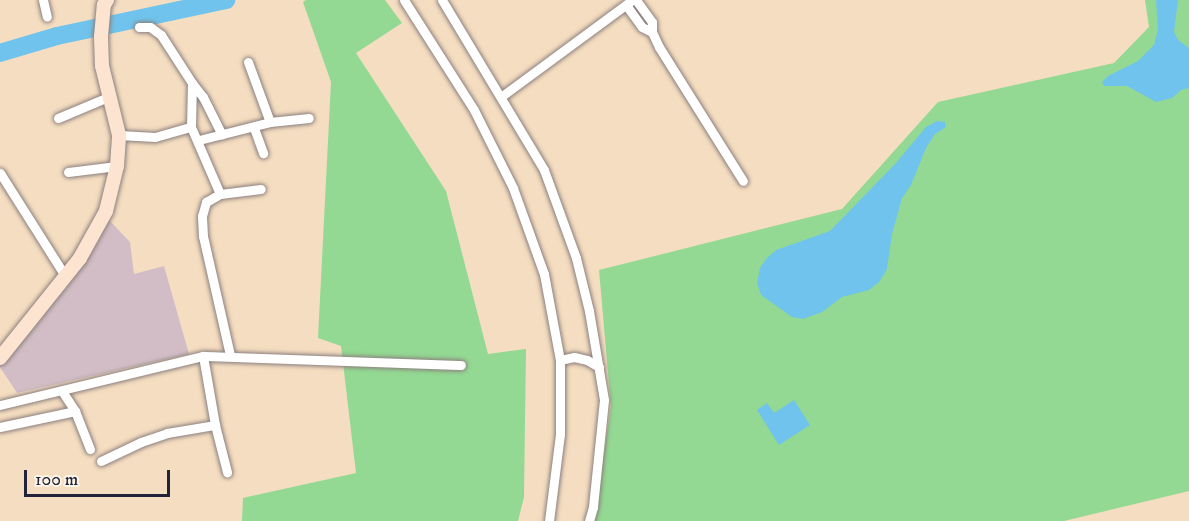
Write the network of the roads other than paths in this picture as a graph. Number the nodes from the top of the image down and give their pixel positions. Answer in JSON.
{"nodes":[{"id":1,"x":43,"y":0,"type":"edge"},
{"id":2,"x":404,"y":0,"type":"edge"},
{"id":3,"x":442,"y":0,"type":"edge"},
{"id":4,"x":105,"y":1,"type":"edge"},
{"id":5,"x":631,"y":2,"type":"edge"},
{"id":6,"x":47,"y":17,"type":"dead end"},
{"id":7,"x":139,"y":27,"type":"dead end"},
{"id":8,"x":248,"y":62,"type":"dead end"},
{"id":9,"x":192,"y":83,"type":"junction"},
{"id":10,"x":502,"y":96,"type":"junction"},
{"id":11,"x":108,"y":97,"type":"junction"},
{"id":12,"x":58,"y":118,"type":"dead end"},
{"id":13,"x":309,"y":118,"type":"dead end"},
{"id":14,"x":270,"y":122,"type":"junction"},
{"id":15,"x":191,"y":127,"type":"junction"},
{"id":16,"x":254,"y":128,"type":"junction"},
{"id":17,"x":119,"y":135,"type":"junction"},
{"id":18,"x":222,"y":135,"type":"junction"},
{"id":19,"x":198,"y":141,"type":"junction"},
{"id":20,"x":263,"y":153,"type":"dead end"},
{"id":21,"x":117,"y":166,"type":"junction"},
{"id":22,"x":68,"y":172,"type":"dead end"},
{"id":23,"x":0,"y":173,"type":"edge"},
{"id":24,"x":743,"y":181,"type":"dead end"},
{"id":25,"x":261,"y":189,"type":"dead end"},
{"id":26,"x":220,"y":194,"type":"junction"},
{"id":27,"x":65,"y":276,"type":"junction"},
{"id":28,"x":230,"y":355,"type":"junction"},
{"id":29,"x":0,"y":357,"type":"edge"},
{"id":30,"x":204,"y":359,"type":"junction"},
{"id":31,"x":560,"y":360,"type":"junction"},
{"id":32,"x":461,"y":365,"type":"dead end"},
{"id":33,"x":599,"y":367,"type":"junction"},
{"id":34,"x":63,"y":393,"type":"junction"},
{"id":35,"x":0,"y":405,"type":"edge"},
{"id":36,"x":72,"y":408,"type":"junction"},
{"id":37,"x":215,"y":425,"type":"junction"},
{"id":38,"x":0,"y":427,"type":"edge"},
{"id":39,"x":90,"y":449,"type":"dead end"},
{"id":40,"x":101,"y":461,"type":"dead end"},
{"id":41,"x":227,"y":472,"type":"dead end"},
{"id":42,"x":549,"y":521,"type":"edge"},
{"id":43,"x":589,"y":521,"type":"edge"}],
"edges":[{"from":1,"to":6,"type":"street"},
{"from":2,"to":31,"type":"street"},
{"from":3,"to":10,"type":"street"},
{"from":4,"to":11,"type":"street"},
{"from":5,"to":10,"type":"street"},
{"from":5,"to":24,"type":"street"},
{"from":7,"to":9,"type":"street"},
{"from":8,"to":14,"type":"street"},
{"from":9,"to":15,"type":"street"},
{"from":9,"to":18,"type":"street"},
{"from":10,"to":33,"type":"street"},
{"from":11,"to":12,"type":"street"},
{"from":11,"to":17,"type":"street"},
{"from":13,"to":14,"type":"street"},
{"from":14,"to":16,"type":"street"},
{"from":15,"to":17,"type":"street"},
{"from":15,"to":19,"type":"street"},
{"from":16,"to":18,"type":"street"},
{"from":16,"to":20,"type":"street"},
{"from":17,"to":21,"type":"street"},
{"from":18,"to":19,"type":"street"},
{"from":19,"to":26,"type":"street"},
{"from":21,"to":22,"type":"street"},
{"from":21,"to":27,"type":"street"},
{"from":23,"to":27,"type":"street"},
{"from":25,"to":26,"type":"street"},
{"from":26,"to":28,"type":"street"},
{"from":27,"to":29,"type":"street"},
{"from":28,"to":30,"type":"street"},
{"from":28,"to":32,"type":"street"},
{"from":30,"to":34,"type":"street"},
{"from":30,"to":37,"type":"street"},
{"from":31,"to":33,"type":"street"},
{"from":31,"to":42,"type":"street"},
{"from":33,"to":43,"type":"street"},
{"from":34,"to":35,"type":"street"},
{"from":34,"to":36,"type":"street"},
{"from":36,"to":38,"type":"street"},
{"from":36,"to":39,"type":"street"},
{"from":37,"to":40,"type":"street"},
{"from":37,"to":41,"type":"street"}]}
